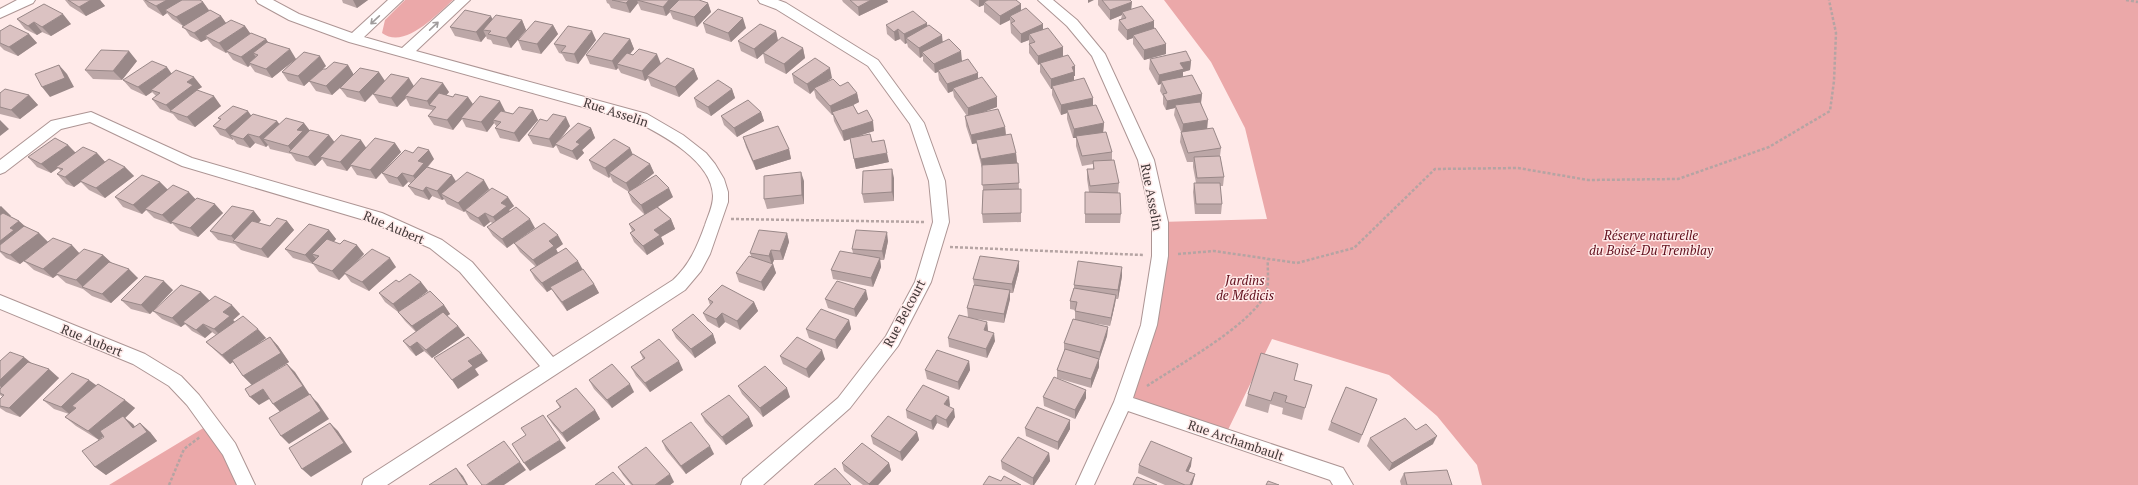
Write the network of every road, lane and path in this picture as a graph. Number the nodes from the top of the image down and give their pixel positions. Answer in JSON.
{"nodes":[{"id":1,"x":28,"y":0,"type":"edge"},
{"id":2,"x":263,"y":0,"type":"edge"},
{"id":3,"x":396,"y":0,"type":"edge"},
{"id":4,"x":463,"y":0,"type":"edge"},
{"id":5,"x":764,"y":0,"type":"edge"},
{"id":6,"x":1045,"y":0,"type":"edge"},
{"id":7,"x":1829,"y":0,"type":"edge"},
{"id":8,"x":2126,"y":0,"type":"edge"},
{"id":9,"x":2138,"y":2,"type":"edge"},
{"id":10,"x":787,"y":3,"type":"edge"},
{"id":11,"x":0,"y":14,"type":"edge"},
{"id":12,"x":354,"y":39,"type":"junction"},
{"id":13,"x":405,"y":53,"type":"junction"},
{"id":14,"x":0,"y":168,"type":"edge"},
{"id":15,"x":715,"y":219,"type":"junction"},
{"id":16,"x":941,"y":222,"type":"junction"},
{"id":17,"x":934,"y":246,"type":"junction"},
{"id":18,"x":1160,"y":256,"type":"junction"},
{"id":19,"x":1268,"y":259,"type":"junction"},
{"id":20,"x":0,"y":302,"type":"edge"},
{"id":21,"x":551,"y":368,"type":"junction"},
{"id":22,"x":1123,"y":402,"type":"junction"},
{"id":23,"x":213,"y":428,"type":"junction"},
{"id":24,"x":168,"y":485,"type":"edge"},
{"id":25,"x":246,"y":485,"type":"edge"},
{"id":26,"x":371,"y":485,"type":"edge"},
{"id":27,"x":750,"y":485,"type":"edge"},
{"id":28,"x":1085,"y":485,"type":"edge"},
{"id":29,"x":1344,"y":485,"type":"edge"}],
"edges":[{"from":1,"to":11,"type":"street"},
{"from":2,"to":12,"type":"street","name":"Rue Asselin"},
{"from":3,"to":12,"type":"street","one_way":true},
{"from":13,"to":4,"type":"street","one_way":true},
{"from":5,"to":10,"type":"street","name":"Rue Belcourt"},
{"from":6,"to":18,"type":"street","name":"Rue Asselin"},
{"from":7,"to":19,"type":"path"},
{"from":8,"to":9,"type":"path"},
{"from":10,"to":16,"type":"street","name":"Rue Belcourt"},
{"from":12,"to":13,"type":"street","name":"Rue Asselin"},
{"from":13,"to":15,"type":"street","name":"Rue Asselin"},
{"from":14,"to":21,"type":"street","name":"Rue Aubert"},
{"from":15,"to":16,"type":"path"},
{"from":15,"to":21,"type":"street","name":"Rue Asselin"},
{"from":16,"to":17,"type":"street","name":"Rue Belcourt"},
{"from":17,"to":18,"type":"path"},
{"from":17,"to":27,"type":"street","name":"Rue Belcourt"},
{"from":18,"to":19,"type":"path"},
{"from":18,"to":22,"type":"street","name":"Rue Asselin"},
{"from":19,"to":22,"type":"path"},
{"from":20,"to":23,"type":"street","name":"Rue Aubert"},
{"from":21,"to":26,"type":"street"},
{"from":22,"to":28,"type":"street","name":"Rue Asselin"},
{"from":22,"to":29,"type":"street","name":"Rue Archambault"},
{"from":23,"to":24,"type":"path"},
{"from":23,"to":25,"type":"street","name":"Rue Aubert"}]}
